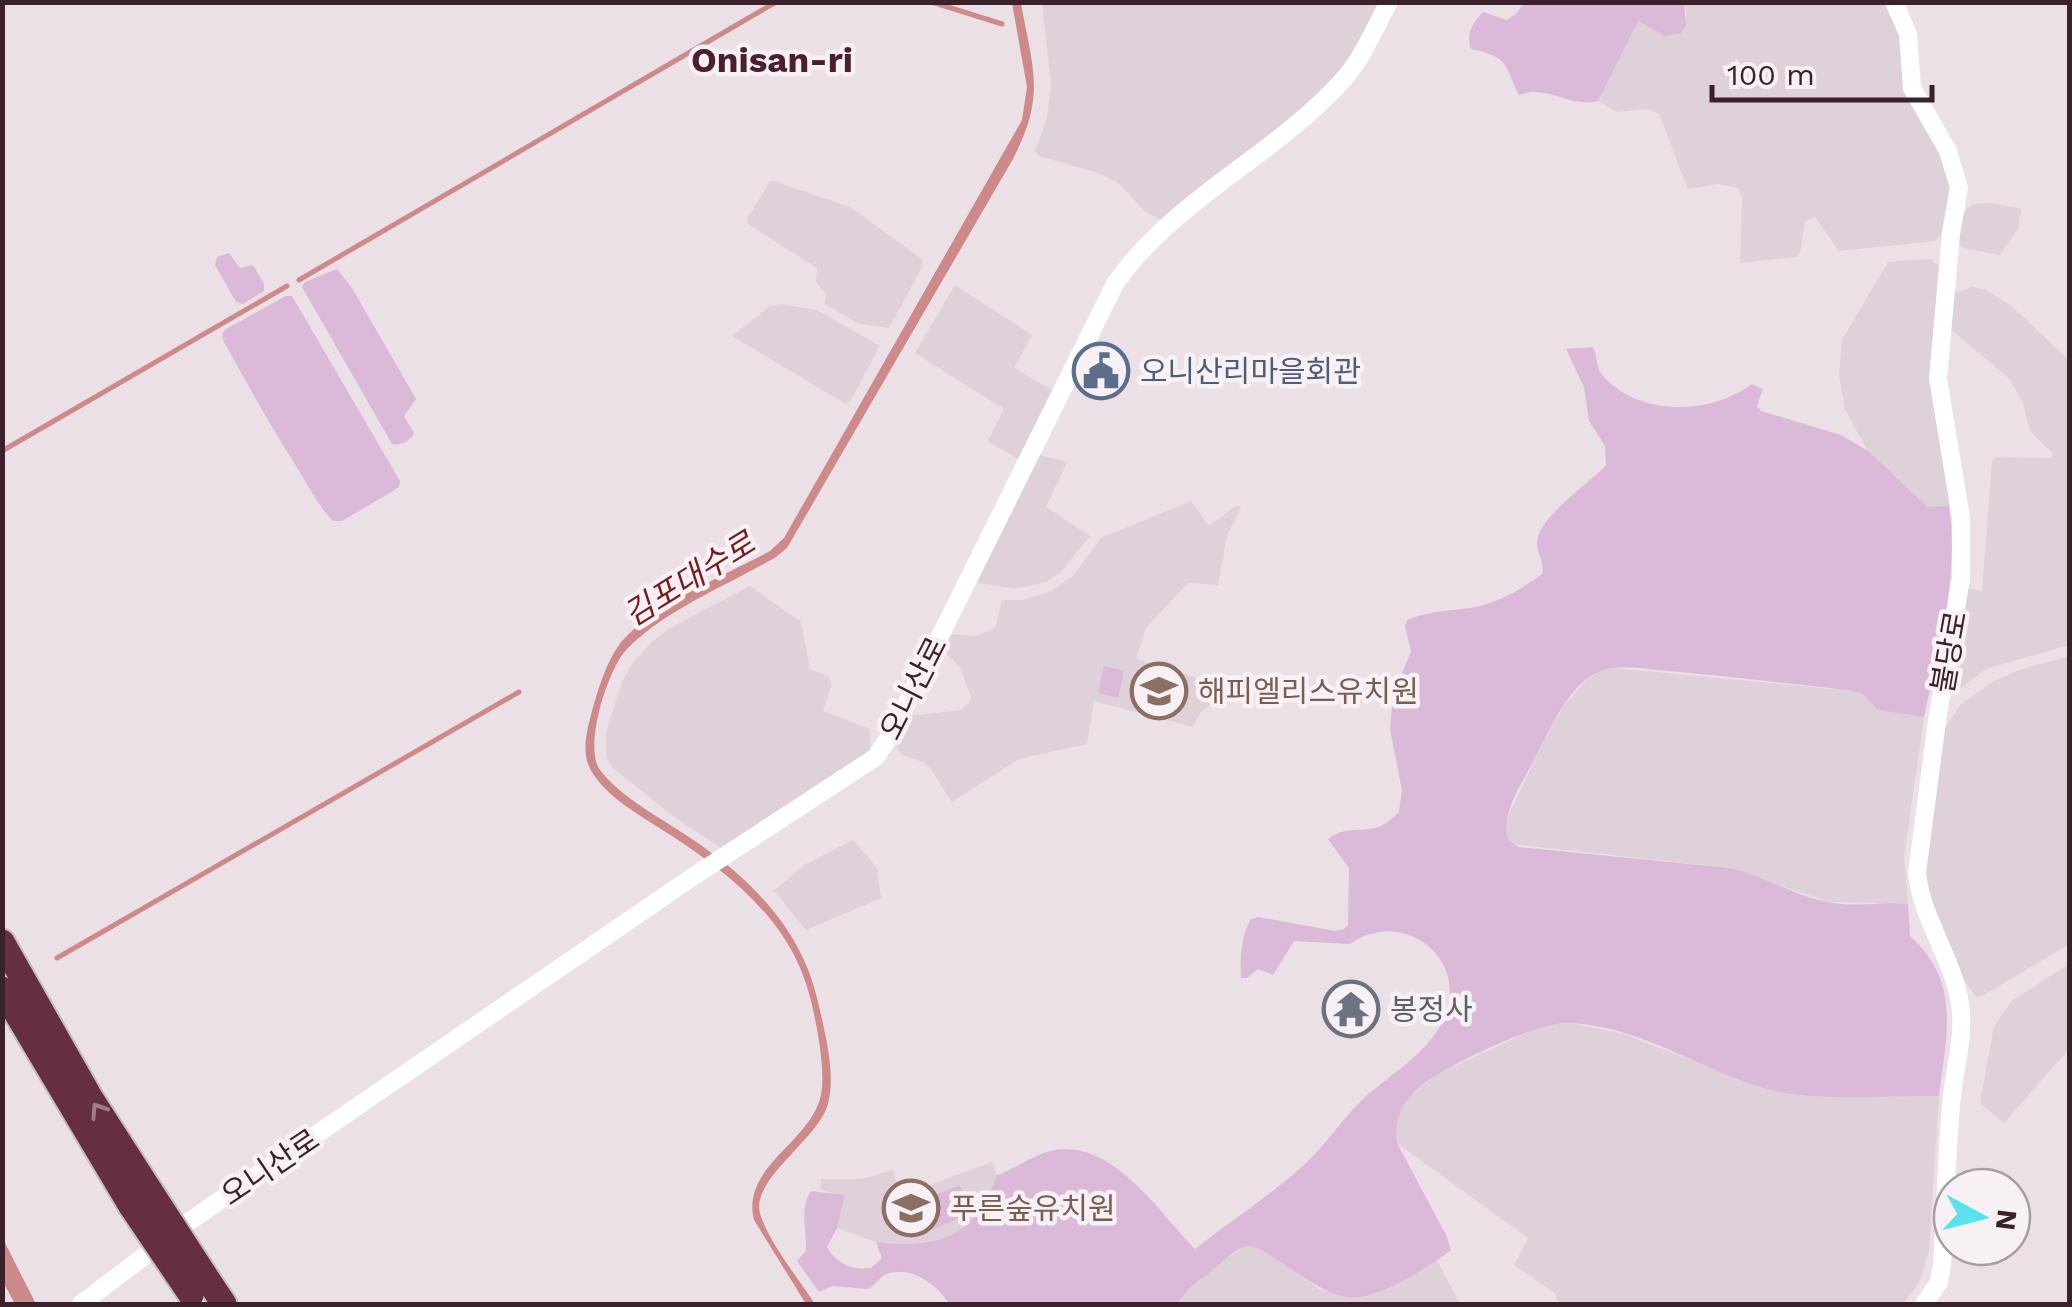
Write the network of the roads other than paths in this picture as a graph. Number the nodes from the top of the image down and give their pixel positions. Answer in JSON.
{"nodes":[{"id":1,"x":1389,"y":2,"type":"edge"},
{"id":2,"x":1894,"y":2,"type":"edge"},
{"id":3,"x":2,"y":942,"type":"edge"},
{"id":4,"x":2,"y":989,"type":"edge"},
{"id":5,"x":141,"y":1199,"type":"junction"},
{"id":6,"x":188,"y":1223,"type":"dead end"},
{"id":7,"x":144,"y":1257,"type":"dead end"},
{"id":8,"x":199,"y":1293,"type":"edge"},
{"id":9,"x":80,"y":1304,"type":"edge"},
{"id":10,"x":224,"y":1304,"type":"edge"},
{"id":11,"x":1924,"y":1304,"type":"edge"}],
"edges":[{"from":1,"to":6,"type":"street","name":"오니산로"},
{"from":2,"to":11,"type":"street","name":"불당로"},
{"from":5,"to":3,"type":"highway","one_way":true},
{"from":4,"to":5,"type":"highway"},
{"from":5,"to":8,"type":"highway","bridge":true},
{"from":7,"to":9,"type":"street"},
{"from":8,"to":10,"type":"highway"}]}
